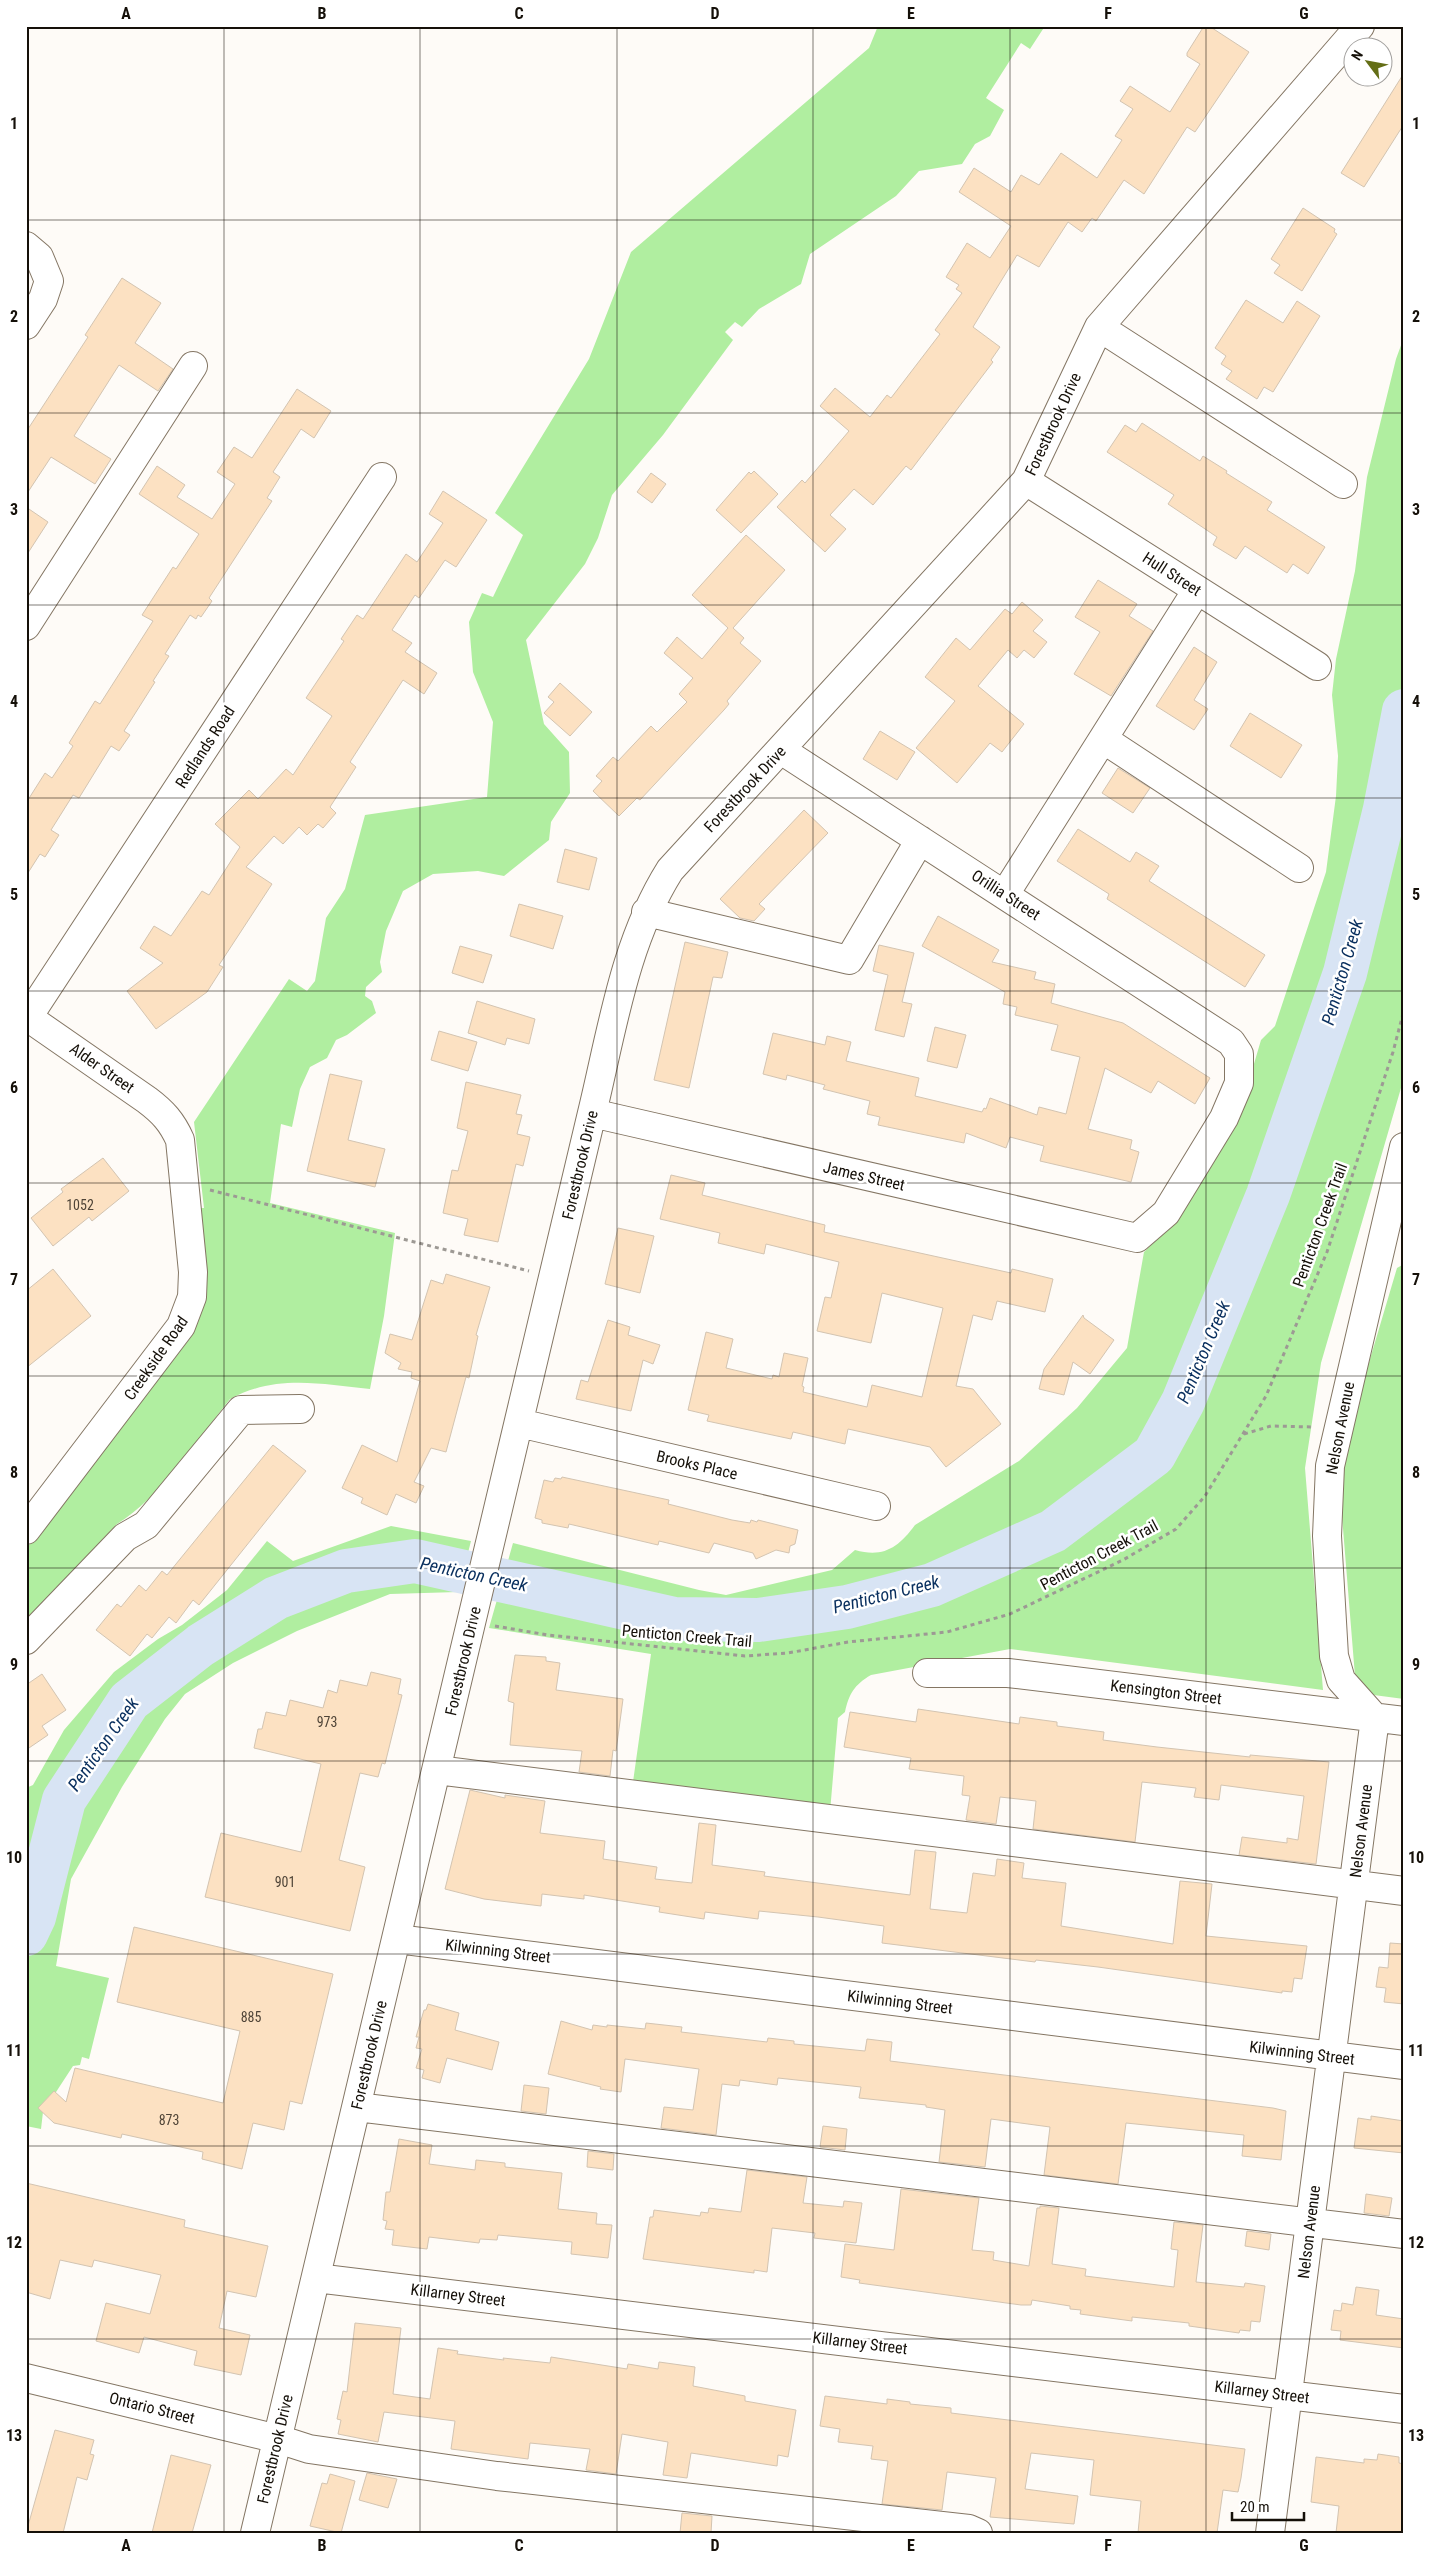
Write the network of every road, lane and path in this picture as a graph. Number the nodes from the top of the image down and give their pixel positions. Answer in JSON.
{"nodes":[{"id":1,"x":1360,"y":26,"type":"edge"},
{"id":2,"x":26,"y":246,"type":"edge"},
{"id":3,"x":26,"y":325,"type":"edge"},
{"id":4,"x":1099,"y":327,"type":"junction"},
{"id":5,"x":193,"y":366,"type":"dead end"},
{"id":6,"x":382,"y":477,"type":"dead end"},
{"id":7,"x":1026,"y":481,"type":"junction"},
{"id":8,"x":1343,"y":484,"type":"dead end"},
{"id":9,"x":1197,"y":590,"type":"junction"},
{"id":10,"x":26,"y":626,"type":"edge"},
{"id":11,"x":1317,"y":666,"type":"dead end"},
{"id":12,"x":1103,"y":740,"type":"junction"},
{"id":13,"x":781,"y":750,"type":"junction"},
{"id":14,"x":920,"y":840,"type":"junction"},
{"id":15,"x":1299,"y":868,"type":"dead end"},
{"id":16,"x":1006,"y":894,"type":"junction"},
{"id":17,"x":646,"y":912,"type":"junction"},
{"id":18,"x":1404,"y":1010,"type":"edge"},
{"id":19,"x":27,"y":1016,"type":"edge"},
{"id":20,"x":592,"y":1113,"type":"junction"},
{"id":21,"x":173,"y":1125,"type":"joint"},
{"id":22,"x":1404,"y":1147,"type":"edge"},
{"id":23,"x":185,"y":1184,"type":"junction"},
{"id":24,"x":1137,"y":1238,"type":"joint"},
{"id":25,"x":554,"y":1277,"type":"junction"},
{"id":26,"x":300,"y":1409,"type":"dead end"},
{"id":27,"x":519,"y":1424,"type":"junction"},
{"id":28,"x":1338,"y":1430,"type":"junction"},
{"id":29,"x":1243,"y":1435,"type":"junction"},
{"id":30,"x":876,"y":1506,"type":"dead end"},
{"id":31,"x":26,"y":1530,"type":"edge"},
{"id":32,"x":472,"y":1622,"type":"junction"},
{"id":33,"x":26,"y":1640,"type":"edge"},
{"id":34,"x":927,"y":1674,"type":"dead end"},
{"id":35,"x":1375,"y":1718,"type":"junction"},
{"id":36,"x":1404,"y":1721,"type":"edge"},
{"id":37,"x":437,"y":1770,"type":"junction"},
{"id":38,"x":1354,"y":1884,"type":"junction"},
{"id":39,"x":1404,"y":1890,"type":"edge"},
{"id":40,"x":397,"y":1939,"type":"junction"},
{"id":41,"x":1332,"y":2056,"type":"junction"},
{"id":42,"x":1404,"y":2065,"type":"edge"},
{"id":43,"x":357,"y":2107,"type":"junction"},
{"id":44,"x":1310,"y":2223,"type":"junction"},
{"id":45,"x":1404,"y":2234,"type":"edge"},
{"id":46,"x":316,"y":2278,"type":"junction"},
{"id":47,"x":26,"y":2378,"type":"edge"},
{"id":48,"x":1288,"y":2395,"type":"junction"},
{"id":49,"x":1404,"y":2409,"type":"edge"},
{"id":50,"x":278,"y":2439,"type":"junction"},
{"id":51,"x":256,"y":2533,"type":"edge"},
{"id":52,"x":978,"y":2533,"type":"edge"},
{"id":53,"x":1270,"y":2533,"type":"edge"}],
"edges":[{"from":1,"to":4,"type":"street","name":"Forestbrook Drive"},
{"from":2,"to":3,"type":"street"},
{"from":4,"to":7,"type":"street","name":"Forestbrook Drive"},
{"from":4,"to":8,"type":"street"},
{"from":5,"to":10,"type":"street"},
{"from":6,"to":19,"type":"street","name":"Redlands Road"},
{"from":7,"to":9,"type":"street","name":"Hull Street"},
{"from":7,"to":13,"type":"street","name":"Forestbrook Drive"},
{"from":9,"to":11,"type":"street","name":"Hull Street"},
{"from":9,"to":12,"type":"street"},
{"from":12,"to":15,"type":"street"},
{"from":12,"to":16,"type":"street"},
{"from":13,"to":14,"type":"street","name":"Orillia Street"},
{"from":13,"to":17,"type":"street","name":"Forestbrook Drive"},
{"from":14,"to":16,"type":"street","name":"Orillia Street"},
{"from":14,"to":17,"type":"street"},
{"from":16,"to":24,"type":"street","name":"Orillia Street"},
{"from":17,"to":20,"type":"street","name":"Forestbrook Drive"},
{"from":18,"to":29,"type":"path","name":"Penticton Creek Trail"},
{"from":19,"to":21,"type":"street","name":"Alder Street"},
{"from":20,"to":24,"type":"street","name":"James Street"},
{"from":20,"to":25,"type":"street","name":"Forestbrook Drive"},
{"from":21,"to":23,"type":"street","name":"Creekside Road"},
{"from":22,"to":28,"type":"street","name":"Nelson Avenue"},
{"from":23,"to":25,"type":"path"},
{"from":23,"to":31,"type":"street","name":"Creekside Road"},
{"from":25,"to":27,"type":"street","name":"Forestbrook Drive"},
{"from":26,"to":33,"type":"street"},
{"from":27,"to":30,"type":"street","name":"Brooks Place"},
{"from":27,"to":32,"type":"street","name":"Forestbrook Drive"},
{"from":28,"to":29,"type":"path"},
{"from":28,"to":35,"type":"street","name":"Nelson Avenue"},
{"from":29,"to":32,"type":"path","name":"Penticton Creek Trail"},
{"from":32,"to":37,"type":"street","name":"Forestbrook Drive"},
{"from":34,"to":35,"type":"street","name":"Kensington Street"},
{"from":35,"to":36,"type":"street","name":"Kensington Street"},
{"from":35,"to":38,"type":"street","name":"Nelson Avenue"},
{"from":37,"to":38,"type":"street"},
{"from":37,"to":40,"type":"street","name":"Forestbrook Drive"},
{"from":38,"to":39,"type":"street"},
{"from":38,"to":41,"type":"street","name":"Nelson Avenue"},
{"from":40,"to":41,"type":"street","name":"Kilwinning Street"},
{"from":40,"to":43,"type":"street","name":"Forestbrook Drive"},
{"from":41,"to":42,"type":"street","name":"Kilwinning Street"},
{"from":41,"to":44,"type":"street","name":"Nelson Avenue"},
{"from":43,"to":44,"type":"street"},
{"from":43,"to":46,"type":"street","name":"Forestbrook Drive"},
{"from":44,"to":45,"type":"street"},
{"from":44,"to":48,"type":"street","name":"Nelson Avenue"},
{"from":46,"to":48,"type":"street","name":"Killarney Street"},
{"from":46,"to":50,"type":"street","name":"Forestbrook Drive"},
{"from":47,"to":50,"type":"street","name":"Ontario Street"},
{"from":48,"to":49,"type":"street","name":"Killarney Street"},
{"from":48,"to":53,"type":"street","name":"Nelson Avenue"},
{"from":50,"to":51,"type":"street","name":"Forestbrook Drive"},
{"from":50,"to":52,"type":"street","name":"Ontario Street"}]}
